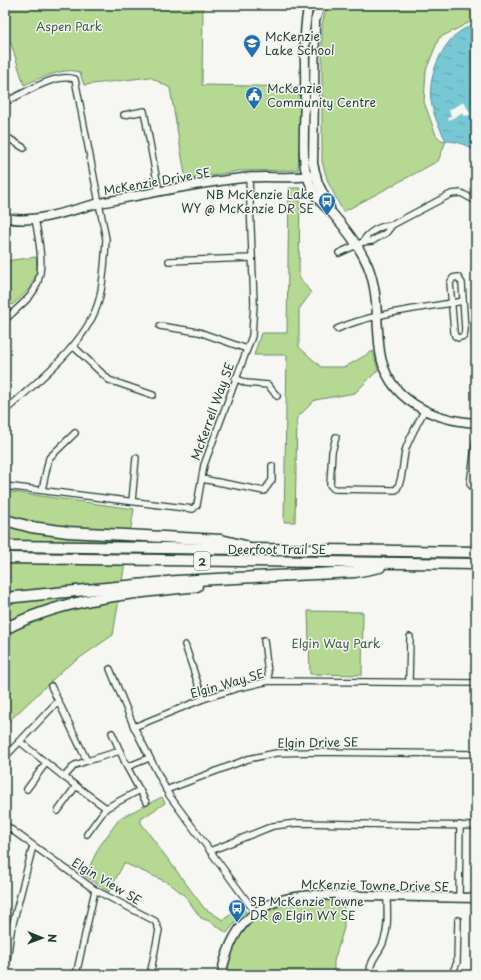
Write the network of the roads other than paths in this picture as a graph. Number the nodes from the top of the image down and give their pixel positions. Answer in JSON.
{"nodes":[{"id":1,"x":309,"y":5,"type":"edge"},
{"id":2,"x":320,"y":5,"type":"edge"},
{"id":3,"x":310,"y":92,"type":"junction"},
{"id":4,"x":5,"y":102,"type":"edge"},
{"id":5,"x":124,"y":115,"type":"dead end"},
{"id":6,"x":5,"y":136,"type":"edge"},
{"id":7,"x":24,"y":148,"type":"dead end"},
{"id":8,"x":311,"y":176,"type":"junction"},
{"id":9,"x":249,"y":178,"type":"junction"},
{"id":10,"x":159,"y":192,"type":"junction"},
{"id":11,"x":476,"y":201,"type":"edge"},
{"id":12,"x":99,"y":203,"type":"junction"},
{"id":13,"x":5,"y":217,"type":"edge"},
{"id":14,"x":35,"y":218,"type":"junction"},
{"id":15,"x":360,"y":243,"type":"junction"},
{"id":16,"x":339,"y":254,"type":"dead end"},
{"id":17,"x":252,"y":258,"type":"junction"},
{"id":18,"x":169,"y":261,"type":"dead end"},
{"id":19,"x":463,"y":302,"type":"junction"},
{"id":20,"x":452,"y":304,"type":"junction"},
{"id":21,"x":378,"y":317,"type":"junction"},
{"id":22,"x":5,"y":320,"type":"edge"},
{"id":23,"x":160,"y":326,"type":"dead end"},
{"id":24,"x":337,"y":328,"type":"dead end"},
{"id":25,"x":74,"y":346,"type":"junction"},
{"id":26,"x":247,"y":349,"type":"junction"},
{"id":27,"x":235,"y":378,"type":"junction"},
{"id":28,"x":153,"y":394,"type":"dead end"},
{"id":29,"x":277,"y":396,"type":"dead end"},
{"id":30,"x":5,"y":411,"type":"edge"},
{"id":31,"x":424,"y":411,"type":"junction"},
{"id":32,"x":476,"y":423,"type":"edge"},
{"id":33,"x":75,"y":433,"type":"dead end"},
{"id":34,"x":336,"y":437,"type":"dead end"},
{"id":35,"x":476,"y":440,"type":"edge"},
{"id":36,"x":136,"y":458,"type":"dead end"},
{"id":37,"x":272,"y":466,"type":"dead end"},
{"id":38,"x":202,"y":479,"type":"junction"},
{"id":39,"x":5,"y":486,"type":"edge"},
{"id":40,"x":42,"y":490,"type":"junction"},
{"id":41,"x":476,"y":491,"type":"edge"},
{"id":42,"x":132,"y":501,"type":"junction"},
{"id":43,"x":5,"y":520,"type":"edge"},
{"id":44,"x":5,"y":546,"type":"edge"},
{"id":45,"x":256,"y":549,"type":"junction"},
{"id":46,"x":476,"y":552,"type":"edge"},
{"id":47,"x":5,"y":558,"type":"edge"},
{"id":48,"x":399,"y":563,"type":"junction"},
{"id":49,"x":476,"y":564,"type":"edge"},
{"id":50,"x":236,"y":577,"type":"junction"},
{"id":51,"x":5,"y":598,"type":"edge"},
{"id":52,"x":5,"y":629,"type":"edge"},
{"id":53,"x":410,"y":637,"type":"dead end"},
{"id":54,"x":264,"y":640,"type":"dead end"},
{"id":55,"x":185,"y":645,"type":"dead end"},
{"id":56,"x":110,"y":669,"type":"dead end"},
{"id":57,"x":270,"y":681,"type":"junction"},
{"id":58,"x":410,"y":682,"type":"junction"},
{"id":59,"x":476,"y":683,"type":"edge"},
{"id":60,"x":51,"y":686,"type":"dead end"},
{"id":61,"x":203,"y":699,"type":"junction"},
{"id":62,"x":58,"y":701,"type":"junction"},
{"id":63,"x":134,"y":726,"type":"junction"},
{"id":64,"x":112,"y":734,"type":"dead end"},
{"id":65,"x":19,"y":741,"type":"junction"},
{"id":66,"x":120,"y":751,"type":"junction"},
{"id":67,"x":476,"y":754,"type":"edge"},
{"id":68,"x":5,"y":757,"type":"edge"},
{"id":69,"x":149,"y":758,"type":"junction"},
{"id":70,"x":88,"y":761,"type":"junction"},
{"id":71,"x":46,"y":763,"type":"junction"},
{"id":72,"x":127,"y":767,"type":"junction"},
{"id":73,"x":64,"y":777,"type":"junction"},
{"id":74,"x":76,"y":786,"type":"junction"},
{"id":75,"x":27,"y":789,"type":"dead end"},
{"id":76,"x":140,"y":790,"type":"junction"},
{"id":77,"x":166,"y":790,"type":"junction"},
{"id":78,"x":146,"y":802,"type":"dead end"},
{"id":79,"x":106,"y":808,"type":"junction"},
{"id":80,"x":58,"y":811,"type":"dead end"},
{"id":81,"x":5,"y":825,"type":"edge"},
{"id":82,"x":460,"y":825,"type":"junction"},
{"id":83,"x":476,"y":826,"type":"edge"},
{"id":84,"x":87,"y":834,"type":"dead end"},
{"id":85,"x":33,"y":846,"type":"junction"},
{"id":86,"x":210,"y":850,"type":"junction"},
{"id":87,"x":95,"y":890,"type":"junction"},
{"id":88,"x":387,"y":896,"type":"junction"},
{"id":89,"x":459,"y":898,"type":"junction"},
{"id":90,"x":476,"y":898,"type":"edge"},
{"id":91,"x":255,"y":912,"type":"junction"},
{"id":92,"x":458,"y":920,"type":"dead end"},
{"id":93,"x":5,"y":930,"type":"edge"},
{"id":94,"x":11,"y":931,"type":"junction"},
{"id":95,"x":5,"y":975,"type":"edge"},
{"id":96,"x":76,"y":975,"type":"edge"},
{"id":97,"x":150,"y":975,"type":"edge"},
{"id":98,"x":222,"y":975,"type":"edge"},
{"id":99,"x":374,"y":975,"type":"edge"},
{"id":100,"x":451,"y":975,"type":"edge"}],
"edges":[{"from":1,"to":3,"type":"street"},
{"from":2,"to":3,"type":"street"},
{"from":3,"to":8,"type":"street"},
{"from":4,"to":12,"type":"street"},
{"from":5,"to":10,"type":"street"},
{"from":6,"to":7,"type":"street"},
{"from":8,"to":9,"type":"street","name":"McKenzie Drive SE"},
{"from":8,"to":15,"type":"street"},
{"from":9,"to":10,"type":"street","name":"McKenzie Drive SE"},
{"from":9,"to":17,"type":"street","name":"McKerrell Way SE"},
{"from":10,"to":12,"type":"street","name":"McKenzie Drive SE"},
{"from":11,"to":15,"type":"street"},
{"from":12,"to":14,"type":"street","name":"McKenzie Drive SE"},
{"from":12,"to":25,"type":"street"},
{"from":13,"to":14,"type":"street","name":"McKenzie Drive SE"},
{"from":14,"to":22,"type":"street"},
{"from":15,"to":16,"type":"street"},
{"from":15,"to":21,"type":"street"},
{"from":17,"to":18,"type":"street"},
{"from":17,"to":26,"type":"street","name":"McKerrell Way SE"},
{"from":19,"to":20,"type":"street"},
{"from":19,"to":20,"type":"street"},
{"from":19,"to":20,"type":"street"},
{"from":20,"to":21,"type":"street"},
{"from":21,"to":24,"type":"street"},
{"from":21,"to":31,"type":"street"},
{"from":23,"to":26,"type":"street"},
{"from":25,"to":28,"type":"street"},
{"from":25,"to":30,"type":"street"},
{"from":26,"to":27,"type":"street","name":"McKerrell Way SE"},
{"from":27,"to":29,"type":"street"},
{"from":27,"to":38,"type":"street","name":"McKerrell Way SE"},
{"from":31,"to":32,"type":"street"},
{"from":31,"to":34,"type":"street"},
{"from":33,"to":40,"type":"street"},
{"from":35,"to":41,"type":"street"},
{"from":36,"to":42,"type":"street"},
{"from":37,"to":38,"type":"street"},
{"from":38,"to":42,"type":"street","name":"McKerrell Way SE"},
{"from":39,"to":40,"type":"street","name":"McKerrell Way SE"},
{"from":40,"to":42,"type":"street","name":"McKerrell Way SE"},
{"from":43,"to":45,"type":"highway"},
{"from":44,"to":45,"type":"highway","name":"Deerfoot Trail SE","number":"2"},
{"from":45,"to":46,"type":"highway","name":"Deerfoot Trail SE","number":"2"},
{"from":47,"to":48,"type":"highway","name":"Deerfoot Trail SE","number":"2"},
{"from":48,"to":49,"type":"highway","name":"Deerfoot Trail SE","number":"2"},
{"from":48,"to":50,"type":"highway"},
{"from":50,"to":51,"type":"highway"},
{"from":50,"to":52,"type":"highway"},
{"from":53,"to":58,"type":"street"},
{"from":54,"to":57,"type":"street"},
{"from":55,"to":61,"type":"street"},
{"from":56,"to":63,"type":"street"},
{"from":57,"to":58,"type":"street","name":"Elgin Way SE"},
{"from":57,"to":61,"type":"street","name":"Elgin Way SE"},
{"from":58,"to":59,"type":"street","name":"Elgin Way SE"},
{"from":60,"to":62,"type":"street"},
{"from":61,"to":63,"type":"street","name":"Elgin Way SE"},
{"from":62,"to":65,"type":"street"},
{"from":62,"to":70,"type":"street"},
{"from":63,"to":69,"type":"street"},
{"from":64,"to":66,"type":"street"},
{"from":65,"to":68,"type":"street"},
{"from":65,"to":71,"type":"street"},
{"from":66,"to":70,"type":"street"},
{"from":66,"to":72,"type":"street"},
{"from":67,"to":77,"type":"street","name":"Elgin Drive SE"},
{"from":69,"to":72,"type":"street"},
{"from":69,"to":77,"type":"street"},
{"from":70,"to":73,"type":"street"},
{"from":71,"to":73,"type":"street"},
{"from":71,"to":75,"type":"street"},
{"from":72,"to":76,"type":"street"},
{"from":73,"to":74,"type":"street"},
{"from":74,"to":79,"type":"street"},
{"from":74,"to":80,"type":"street"},
{"from":76,"to":78,"type":"street"},
{"from":76,"to":79,"type":"street"},
{"from":77,"to":86,"type":"street"},
{"from":79,"to":84,"type":"street"},
{"from":81,"to":85,"type":"street","name":"Elgin View SE"},
{"from":82,"to":83,"type":"street"},
{"from":82,"to":86,"type":"street"},
{"from":82,"to":89,"type":"street"},
{"from":85,"to":87,"type":"street","name":"Elgin View SE"},
{"from":85,"to":94,"type":"street"},
{"from":86,"to":91,"type":"street"},
{"from":87,"to":96,"type":"street"},
{"from":87,"to":97,"type":"street","name":"Elgin View SE"},
{"from":88,"to":89,"type":"street","name":"McKenzie Towne Drive SE"},
{"from":88,"to":91,"type":"street","name":"McKenzie Towne Drive SE"},
{"from":88,"to":99,"type":"street"},
{"from":89,"to":90,"type":"street","name":"McKenzie Towne Drive SE"},
{"from":91,"to":98,"type":"street","name":"McKenzie Towne Drive SE"},
{"from":92,"to":100,"type":"street"},
{"from":93,"to":94,"type":"street"},
{"from":94,"to":95,"type":"street"}]}
